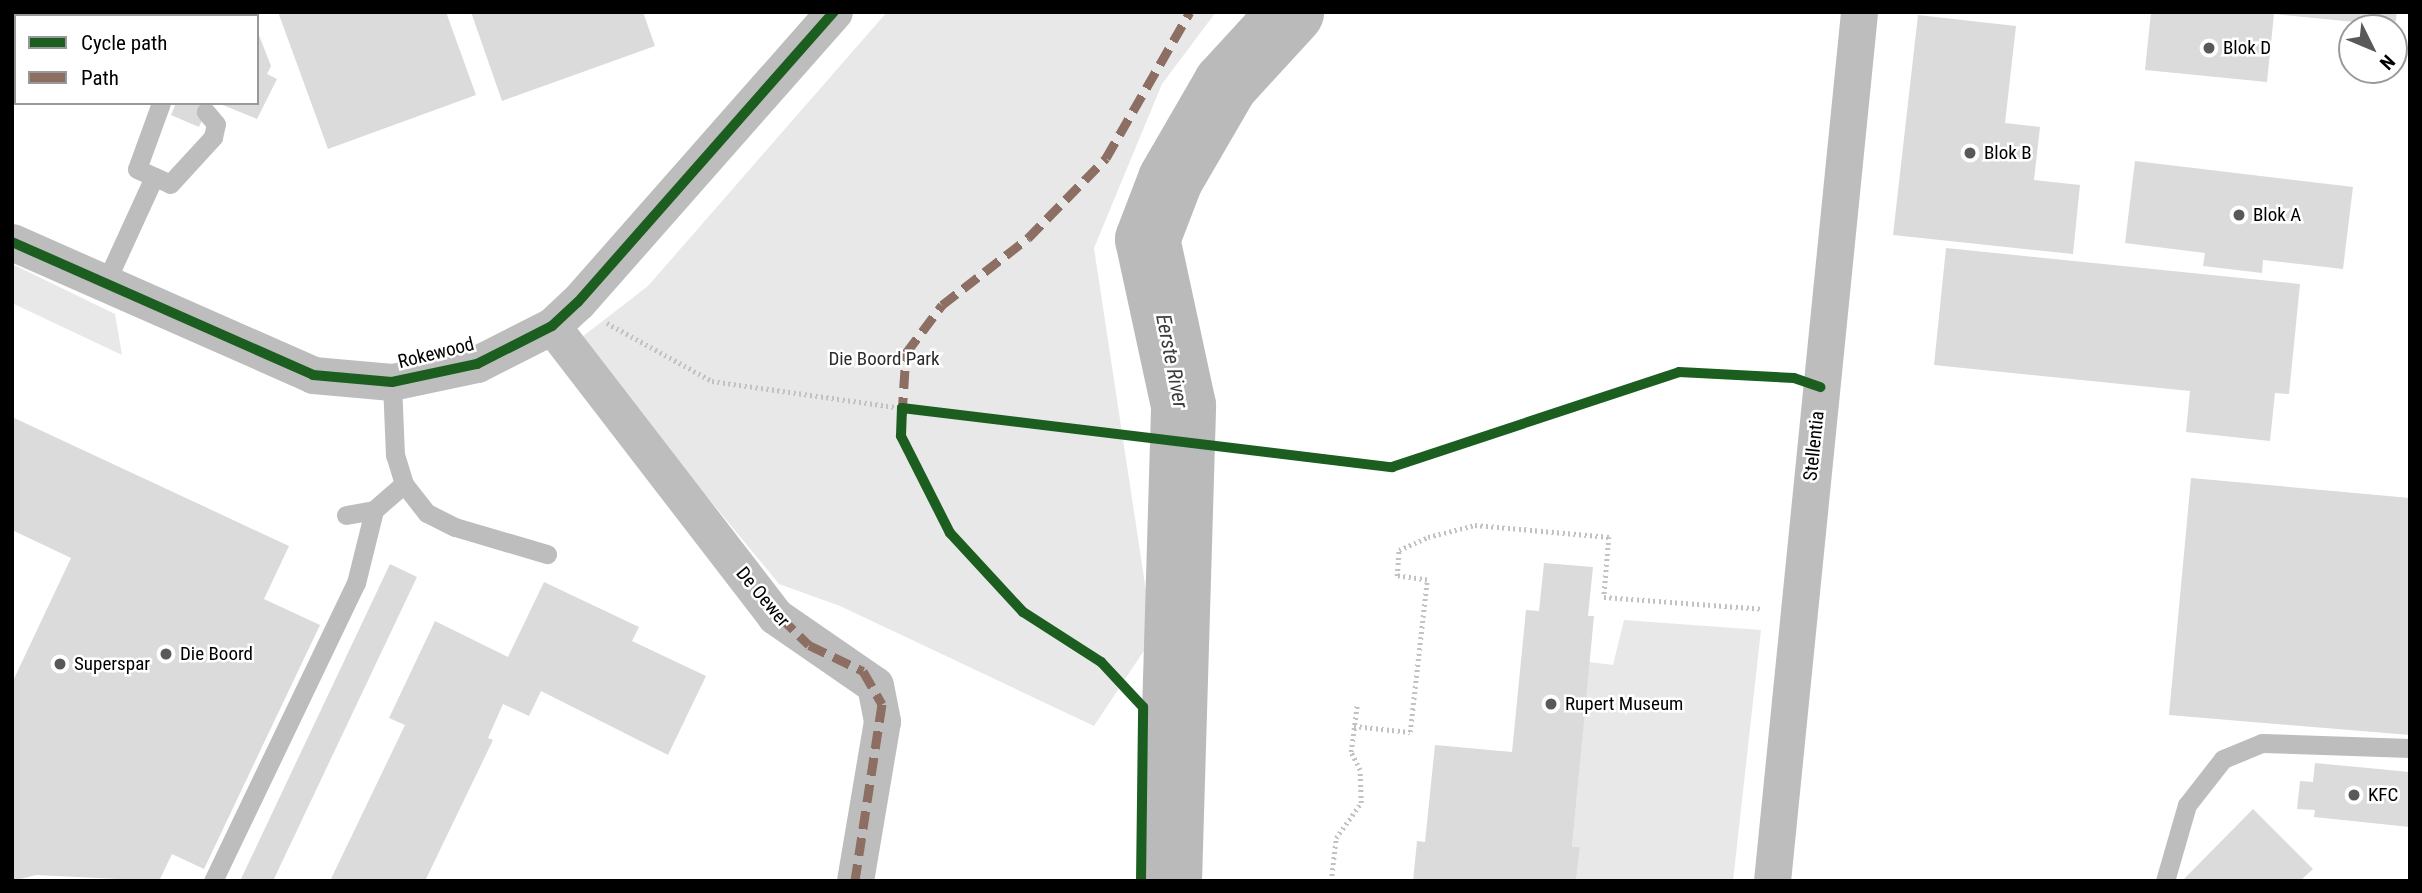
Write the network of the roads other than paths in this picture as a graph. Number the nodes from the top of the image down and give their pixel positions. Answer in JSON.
{"nodes":[{"id":1,"x":834,"y":12,"type":"edge"},
{"id":2,"x":1859,"y":12,"type":"edge"},
{"id":3,"x":161,"y":105,"type":"edge"},
{"id":4,"x":206,"y":112,"type":"dead end"},
{"id":5,"x":154,"y":177,"type":"junction"},
{"id":6,"x":12,"y":242,"type":"edge"},
{"id":7,"x":105,"y":284,"type":"junction"},
{"id":8,"x":565,"y":314,"type":"junction"},
{"id":9,"x":392,"y":382,"type":"junction"},
{"id":10,"x":404,"y":484,"type":"junction"},
{"id":11,"x":374,"y":510,"type":"junction"},
{"id":12,"x":346,"y":515,"type":"dead end"},
{"id":13,"x":547,"y":554,"type":"dead end"},
{"id":14,"x":2410,"y":748,"type":"edge"},
{"id":15,"x":213,"y":881,"type":"edge"},
{"id":16,"x":855,"y":881,"type":"edge"},
{"id":17,"x":1772,"y":881,"type":"edge"},
{"id":18,"x":2165,"y":881,"type":"edge"}],
"edges":[{"from":1,"to":8,"type":"street","name":"Rokewood"},
{"from":2,"to":17,"type":"street","name":"Stellentia"},
{"from":3,"to":5,"type":"lane"},
{"from":4,"to":5,"type":"lane"},
{"from":5,"to":7,"type":"lane"},
{"from":6,"to":7,"type":"street","name":"Rokewood"},
{"from":7,"to":9,"type":"street","name":"Rokewood"},
{"from":8,"to":9,"type":"street","name":"Rokewood"},
{"from":8,"to":16,"type":"street","name":"De Oewer"},
{"from":9,"to":10,"type":"lane"},
{"from":10,"to":11,"type":"lane"},
{"from":10,"to":13,"type":"lane"},
{"from":11,"to":12,"type":"lane"},
{"from":11,"to":15,"type":"lane"},
{"from":14,"to":18,"type":"lane"}]}
